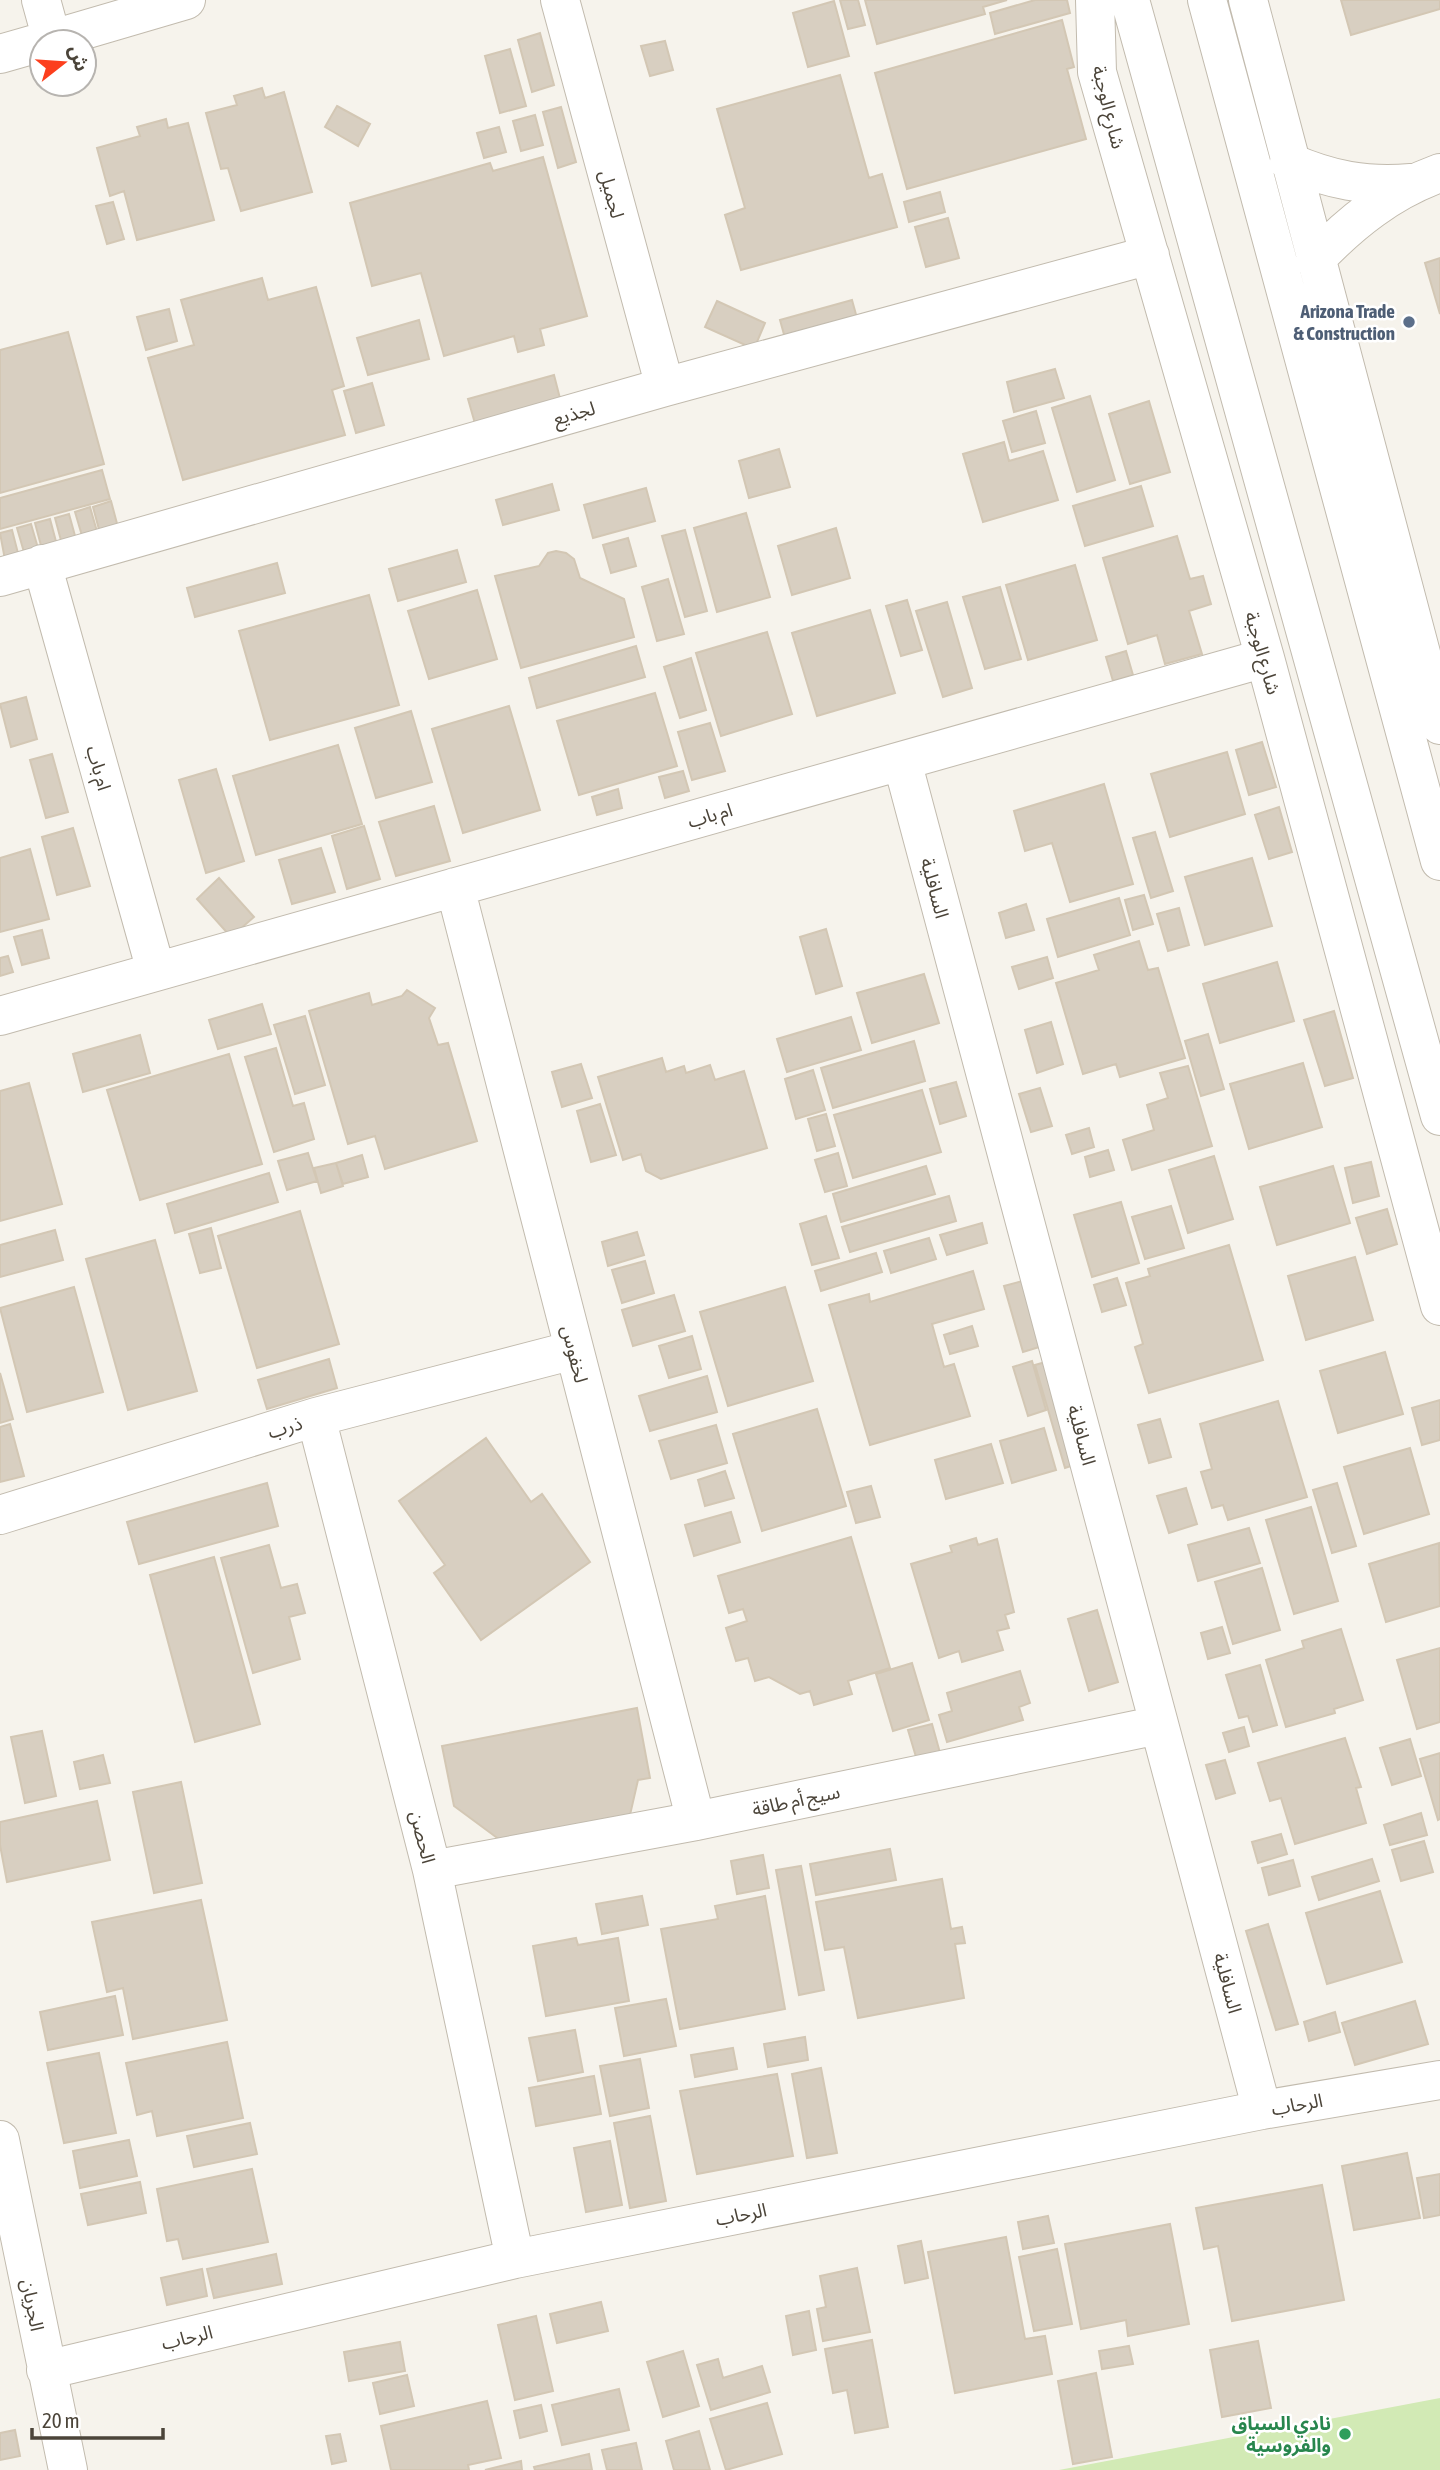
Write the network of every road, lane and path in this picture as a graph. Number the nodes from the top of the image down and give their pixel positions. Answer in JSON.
{"nodes":[{"id":1,"x":41,"y":0,"type":"edge"},
{"id":2,"x":187,"y":0,"type":"edge"},
{"id":3,"x":559,"y":0,"type":"edge"},
{"id":4,"x":1095,"y":0,"type":"edge"},
{"id":5,"x":1130,"y":0,"type":"edge"},
{"id":6,"x":1207,"y":0,"type":"edge"},
{"id":7,"x":1248,"y":0,"type":"edge"},
{"id":8,"x":44,"y":28,"type":"edge"},
{"id":9,"x":91,"y":28,"type":"edge"},
{"id":10,"x":28,"y":46,"type":"edge"},
{"id":11,"x":0,"y":54,"type":"edge"},
{"id":12,"x":1289,"y":162,"type":"junction"},
{"id":13,"x":1427,"y":178,"type":"edge"},
{"id":14,"x":1150,"y":255,"type":"junction"},
{"id":15,"x":1315,"y":261,"type":"junction"},
{"id":16,"x":665,"y":387,"type":"junction"},
{"id":17,"x":42,"y":565,"type":"junction"},
{"id":18,"x":0,"y":577,"type":"edge"},
{"id":19,"x":1265,"y":658,"type":"junction"},
{"id":20,"x":1440,"y":725,"type":"edge"},
{"id":21,"x":902,"y":761,"type":"junction"},
{"id":22,"x":1440,"y":861,"type":"edge"},
{"id":23,"x":455,"y":887,"type":"junction"},
{"id":24,"x":156,"y":971,"type":"junction"},
{"id":25,"x":0,"y":1016,"type":"edge"},
{"id":26,"x":1440,"y":1116,"type":"edge"},
{"id":27,"x":1440,"y":1306,"type":"edge"},
{"id":28,"x":574,"y":1350,"type":"junction"},
{"id":29,"x":316,"y":1417,"type":"junction"},
{"id":30,"x":0,"y":1515,"type":"edge"},
{"id":31,"x":1159,"y":1725,"type":"junction"},
{"id":32,"x":696,"y":1821,"type":"junction"},
{"id":33,"x":432,"y":1870,"type":"junction"},
{"id":34,"x":1440,"y":2080,"type":"edge"},
{"id":35,"x":1262,"y":2110,"type":"junction"},
{"id":36,"x":0,"y":2140,"type":"edge"},
{"id":37,"x":516,"y":2259,"type":"junction"},
{"id":38,"x":46,"y":2370,"type":"junction"},
{"id":39,"x":68,"y":2470,"type":"edge"}],
"edges":[{"from":1,"to":8,"type":"street"},
{"from":2,"to":9,"type":"street"},
{"from":3,"to":16,"type":"street","name":"لجميل"},
{"from":4,"to":14,"type":"street","name":"شارع الوجبة"},
{"from":5,"to":26,"type":"street"},
{"from":6,"to":22,"type":"street"},
{"from":7,"to":12,"type":"street"},
{"from":10,"to":11,"type":"street"},
{"from":12,"to":13,"type":"street"},
{"from":12,"to":15,"type":"street"},
{"from":13,"to":15,"type":"street"},
{"from":14,"to":16,"type":"street","name":"لجذيع"},
{"from":14,"to":19,"type":"street","name":"شارع الوجبة"},
{"from":15,"to":20,"type":"street"},
{"from":16,"to":17,"type":"street","name":"لجذيع"},
{"from":17,"to":18,"type":"street","name":"لجذيع"},
{"from":17,"to":24,"type":"street","name":"ام باب"},
{"from":19,"to":21,"type":"street","name":"ام باب"},
{"from":19,"to":27,"type":"street","name":"شارع الوجبة"},
{"from":21,"to":23,"type":"street","name":"ام باب"},
{"from":21,"to":31,"type":"street","name":"السافلية"},
{"from":23,"to":24,"type":"street","name":"ام باب"},
{"from":23,"to":28,"type":"street","name":"لخفوس"},
{"from":24,"to":25,"type":"street","name":"ام باب"},
{"from":28,"to":29,"type":"street","name":"ذرب"},
{"from":28,"to":32,"type":"street","name":"لخفوس"},
{"from":29,"to":30,"type":"street","name":"ذرب"},
{"from":29,"to":33,"type":"street","name":"الحصن"},
{"from":31,"to":32,"type":"street","name":"سيج أم طاقة"},
{"from":31,"to":35,"type":"street","name":"السافلية"},
{"from":32,"to":33,"type":"street","name":"سيج أم طاقة"},
{"from":33,"to":37,"type":"street","name":"الحصن"},
{"from":34,"to":35,"type":"street","name":"الرحاب"},
{"from":35,"to":37,"type":"street","name":"الرحاب"},
{"from":36,"to":38,"type":"street","name":"الجريان"},
{"from":37,"to":38,"type":"street","name":"الرحاب"},
{"from":38,"to":39,"type":"street","name":"الجريان"}]}
